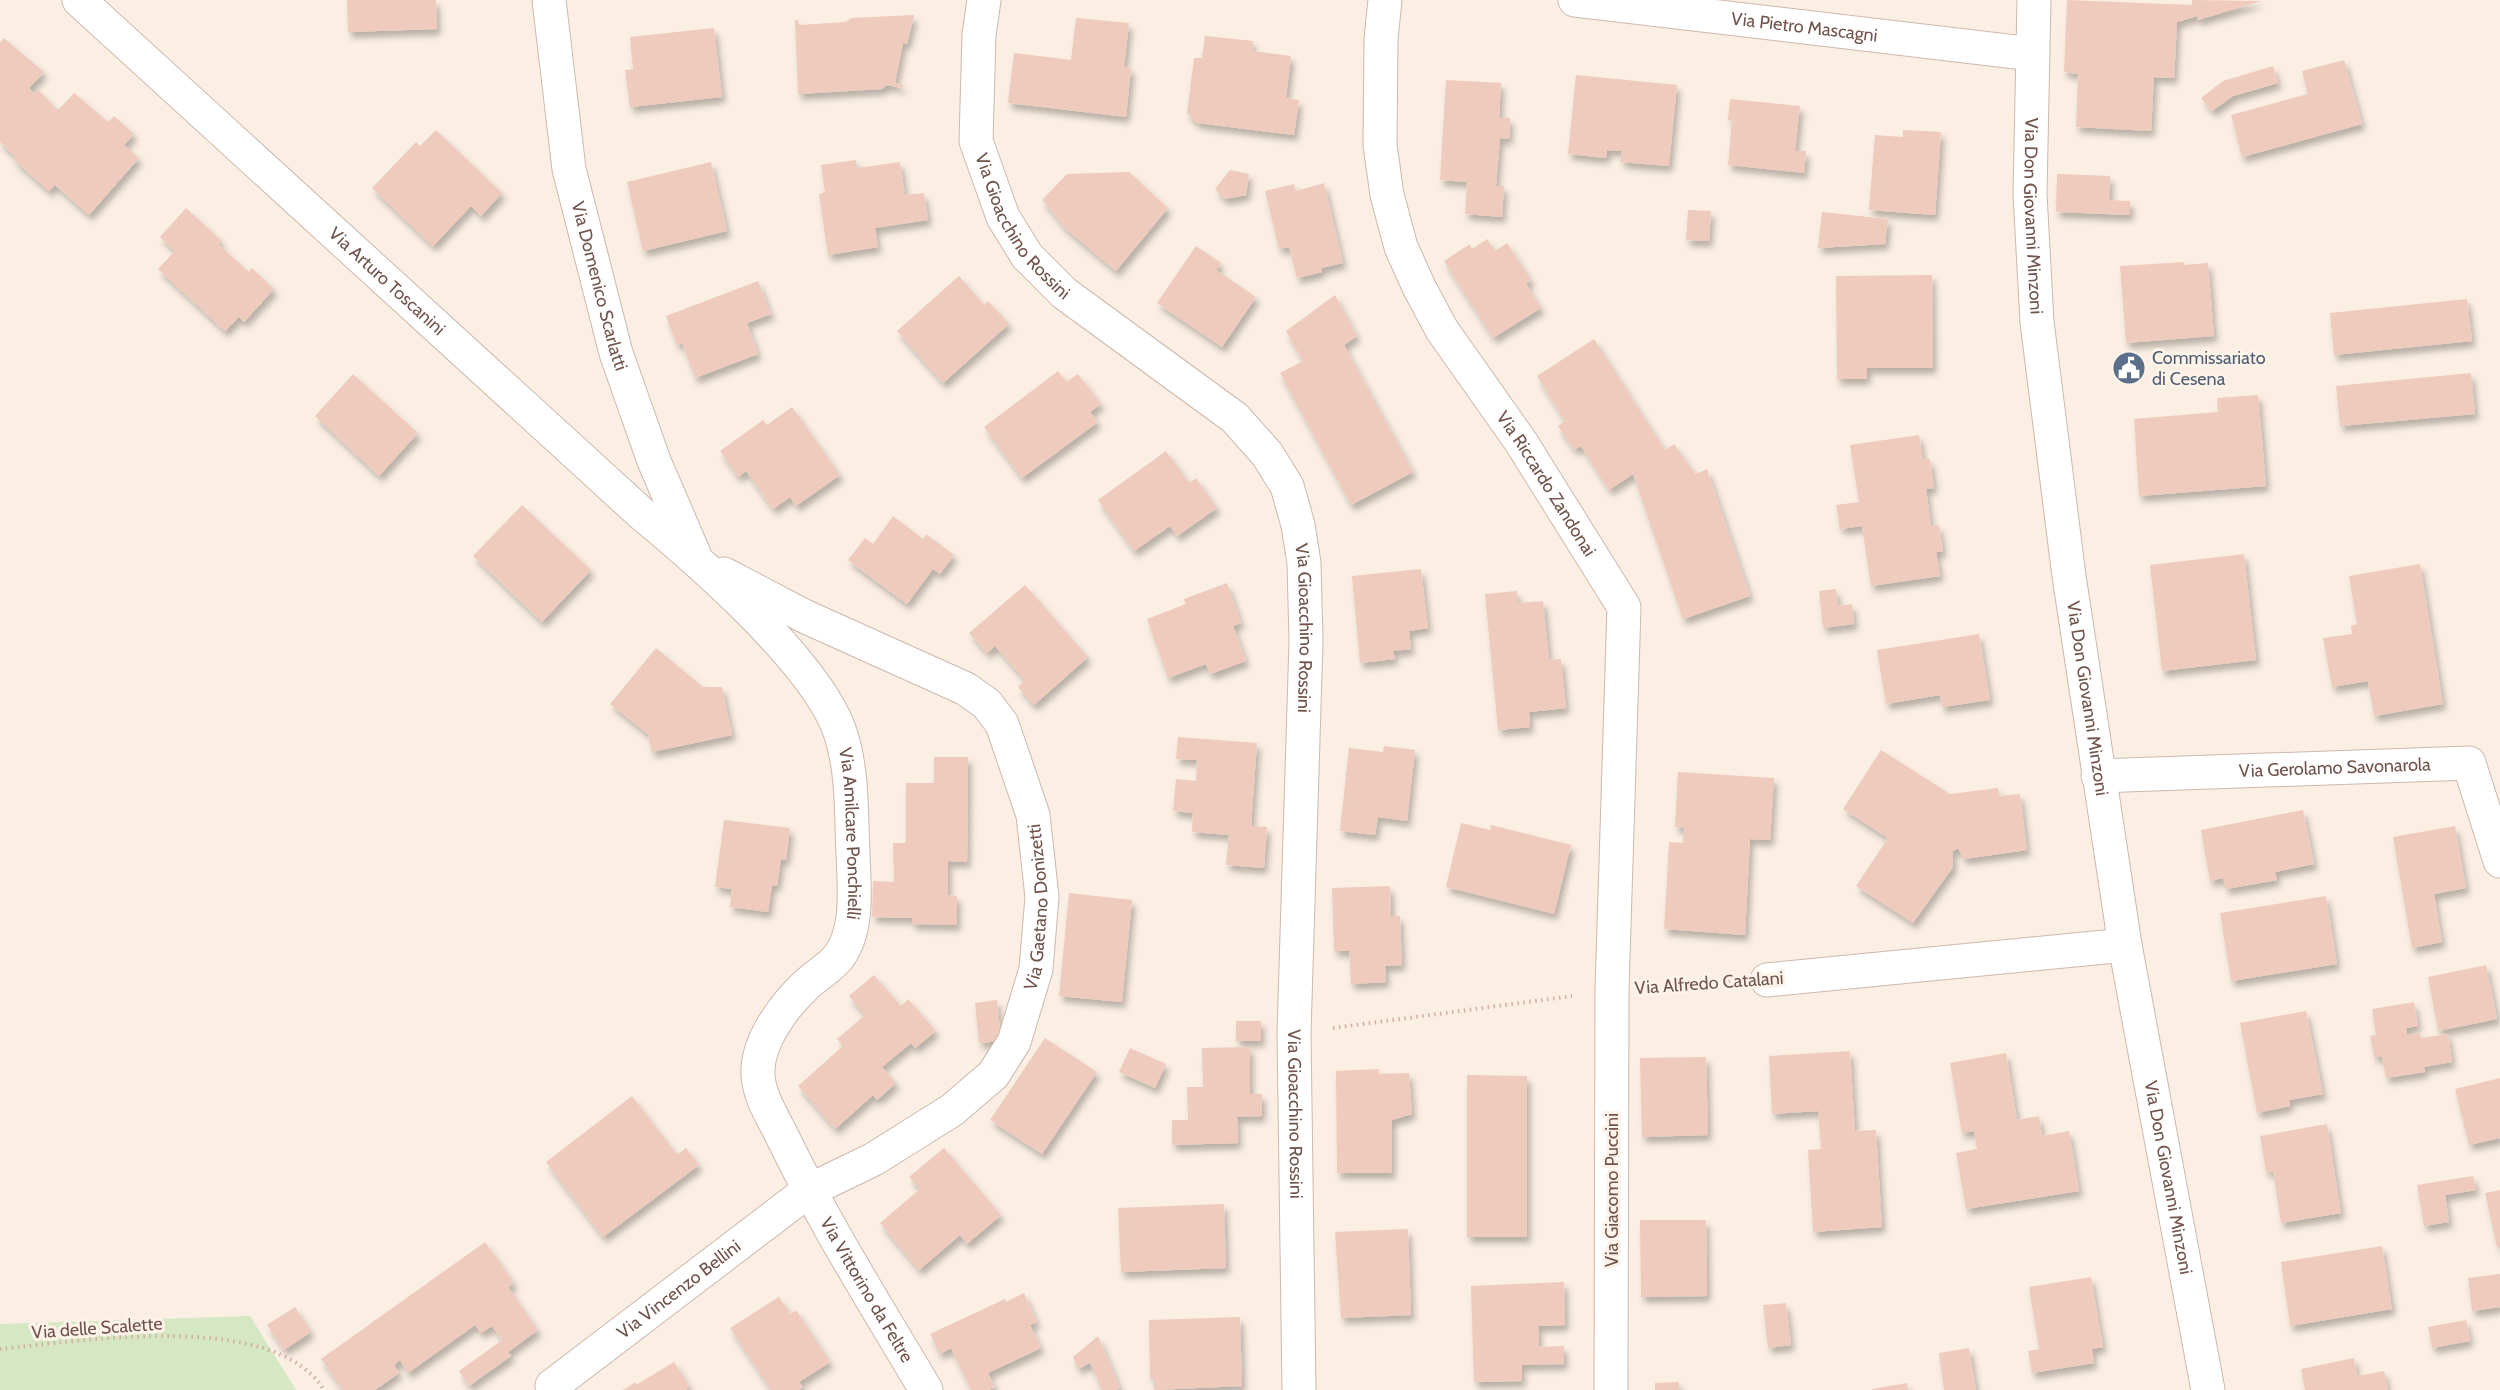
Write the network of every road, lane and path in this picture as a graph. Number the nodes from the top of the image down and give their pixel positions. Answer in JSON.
{"nodes":[{"id":1,"x":79,"y":0,"type":"edge"},
{"id":2,"x":549,"y":0,"type":"edge"},
{"id":3,"x":984,"y":0,"type":"edge"},
{"id":4,"x":1385,"y":0,"type":"edge"},
{"id":5,"x":1575,"y":0,"type":"edge"},
{"id":6,"x":2034,"y":0,"type":"edge"},
{"id":7,"x":2033,"y":54,"type":"junction"},
{"id":8,"x":696,"y":559,"type":"junction"},
{"id":9,"x":2097,"y":777,"type":"junction"},
{"id":10,"x":2500,"y":861,"type":"edge"},
{"id":11,"x":2125,"y":945,"type":"junction"},
{"id":12,"x":1767,"y":980,"type":"joint"},
{"id":13,"x":1612,"y":990,"type":"junction"},
{"id":14,"x":1294,"y":1033,"type":"junction"},
{"id":15,"x":808,"y":1191,"type":"junction"},
{"id":16,"x":0,"y":1349,"type":"edge"},
{"id":17,"x":324,"y":1390,"type":"edge"},
{"id":18,"x":554,"y":1390,"type":"edge"},
{"id":19,"x":927,"y":1390,"type":"edge"},
{"id":20,"x":1299,"y":1390,"type":"edge"},
{"id":21,"x":1611,"y":1390,"type":"edge"},
{"id":22,"x":2208,"y":1390,"type":"edge"}],
"edges":[{"from":1,"to":8,"type":"street","name":"Via Arturo Toscanini"},
{"from":2,"to":8,"type":"street","name":"Via Domenico Scarlatti"},
{"from":3,"to":14,"type":"street","name":"Via Gioacchino Rossini"},
{"from":4,"to":13,"type":"street","name":"Via Riccardo Zandonai"},
{"from":5,"to":7,"type":"street","name":"Via Pietro Mascagni"},
{"from":6,"to":7,"type":"street","name":"Via Don Giovanni Minzoni"},
{"from":7,"to":9,"type":"street","name":"Via Don Giovanni Minzoni"},
{"from":8,"to":15,"type":"street","name":"Via Amilcare Ponchielli"},
{"from":8,"to":15,"type":"street","name":"Via Gaetano Donizetti"},
{"from":9,"to":10,"type":"street","name":"Via Gerolamo Savonarola"},
{"from":9,"to":11,"type":"street","name":"Via Don Giovanni Minzoni"},
{"from":11,"to":12,"type":"street","name":"Via Alfredo Catalani"},
{"from":11,"to":22,"type":"street","name":"Via Don Giovanni Minzoni"},
{"from":12,"to":13,"type":"path","name":"Via Alfredo Catalani"},
{"from":13,"to":14,"type":"path","name":"Via Alfredo Catalani"},
{"from":13,"to":21,"type":"street","name":"Via Giacomo Puccini"},
{"from":14,"to":20,"type":"street","name":"Via Gioacchino Rossini"},
{"from":15,"to":18,"type":"street","name":"Via Vincenzo Bellini"},
{"from":15,"to":19,"type":"street","name":"Via Vittorino da Feltre"},
{"from":16,"to":17,"type":"path","name":"Via delle Scalette"}]}
